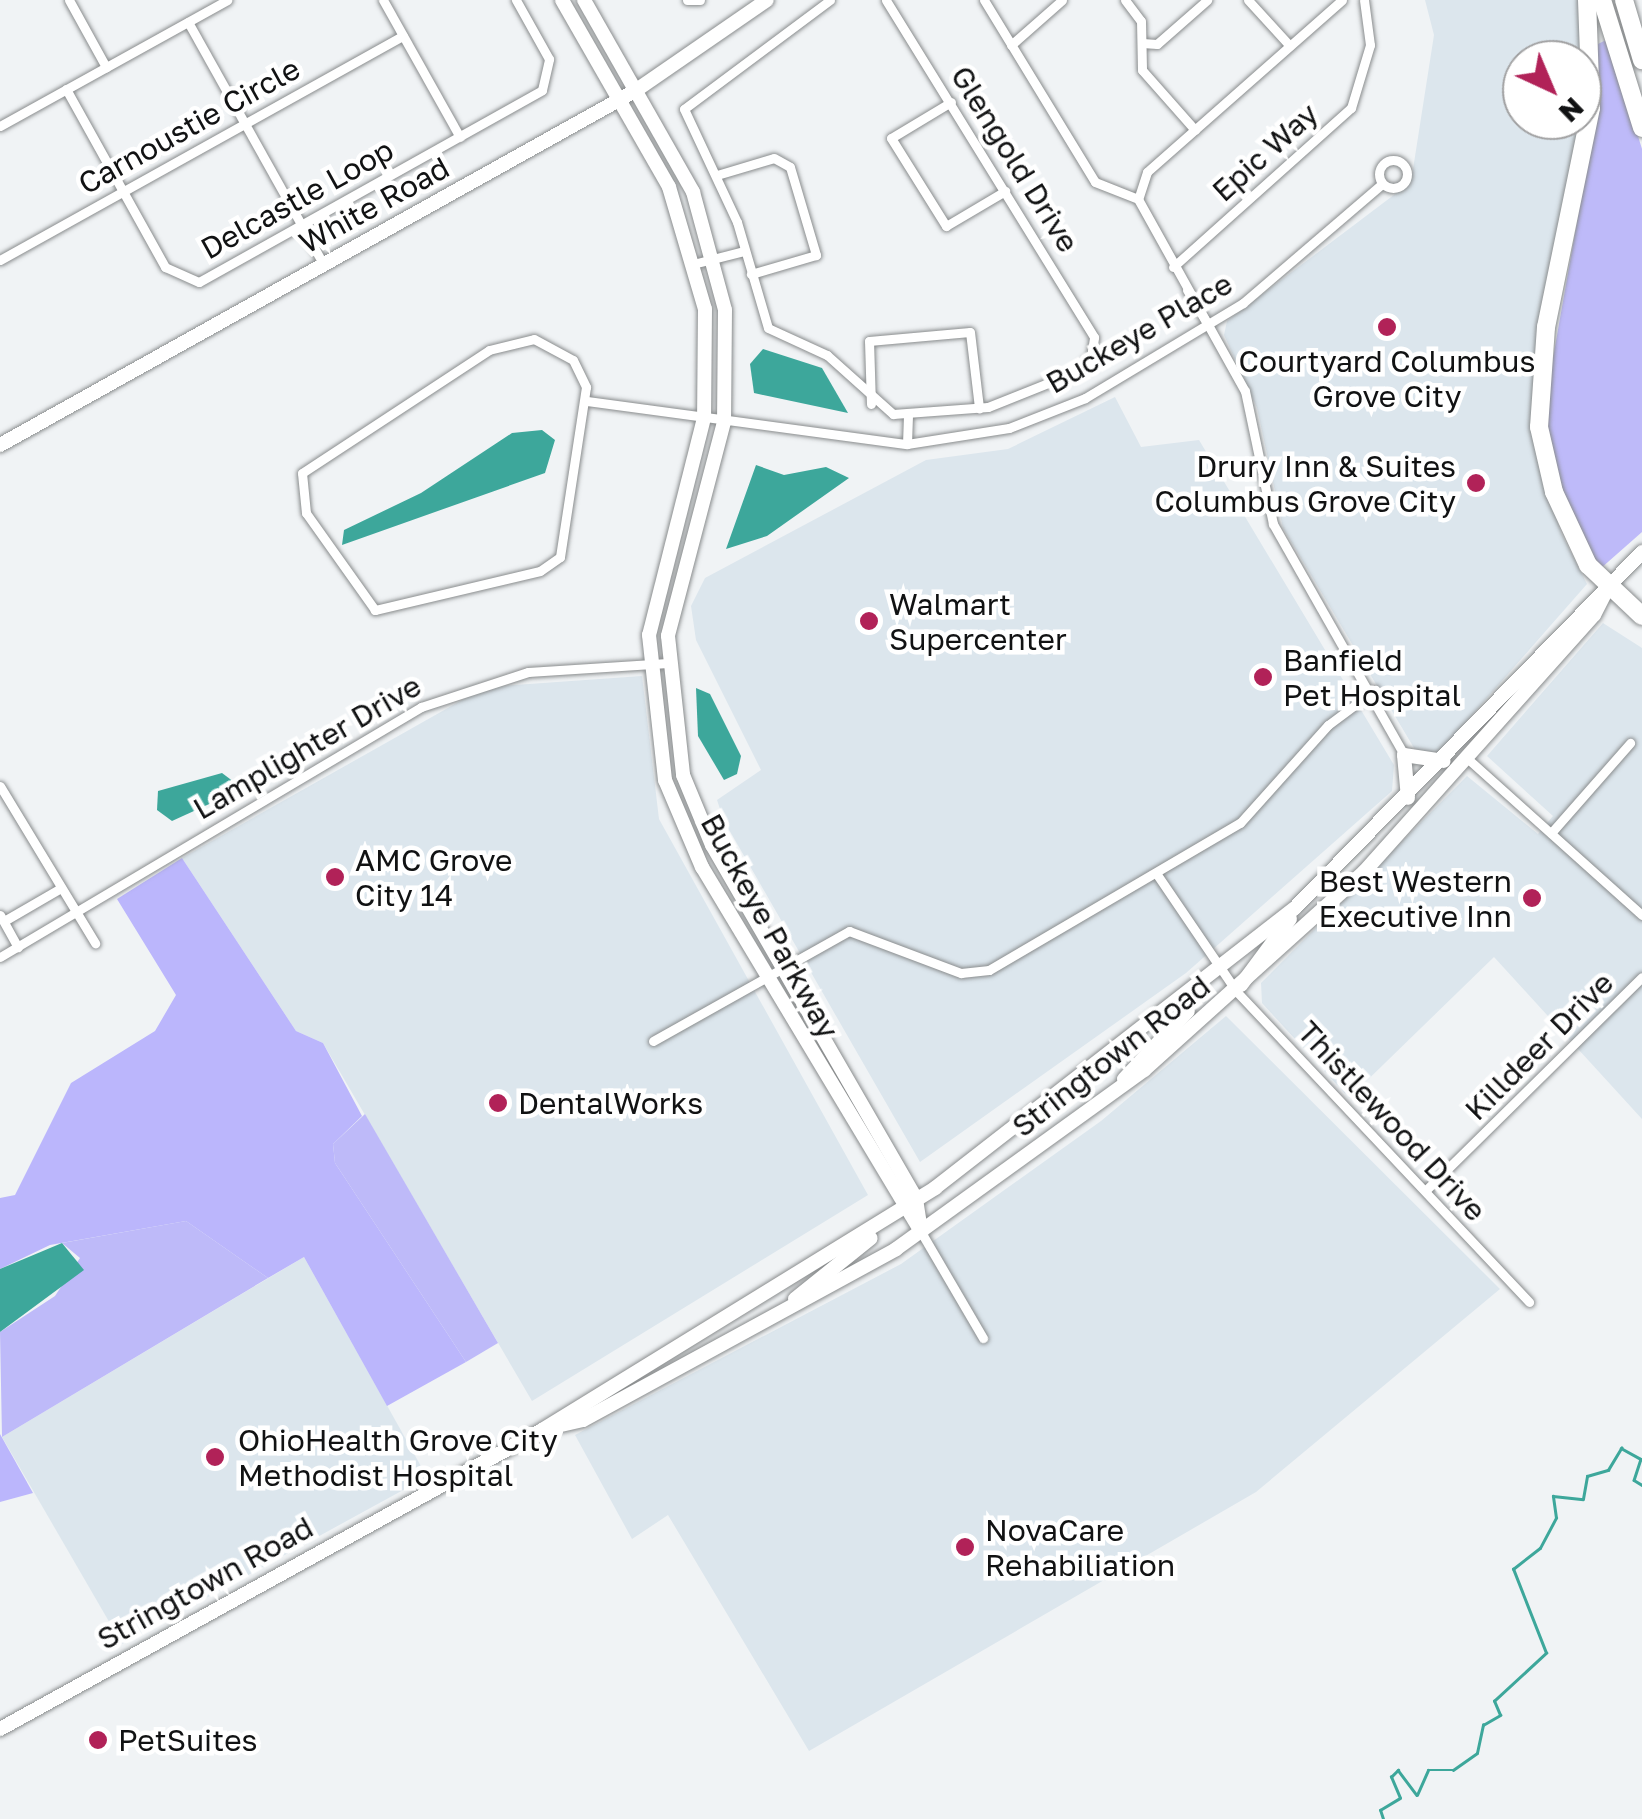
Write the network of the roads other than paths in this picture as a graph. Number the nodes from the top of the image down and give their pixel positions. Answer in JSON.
{"nodes":[{"id":1,"x":69,"y":0,"type":"edge"},
{"id":2,"x":227,"y":0,"type":"edge"},
{"id":3,"x":383,"y":0,"type":"edge"},
{"id":4,"x":516,"y":0,"type":"edge"},
{"id":5,"x":562,"y":0,"type":"edge"},
{"id":6,"x":584,"y":0,"type":"edge"},
{"id":7,"x":687,"y":0,"type":"edge"},
{"id":8,"x":700,"y":0,"type":"edge"},
{"id":9,"x":767,"y":0,"type":"edge"},
{"id":10,"x":830,"y":0,"type":"edge"},
{"id":11,"x":886,"y":0,"type":"edge"},
{"id":12,"x":984,"y":0,"type":"edge"},
{"id":13,"x":1062,"y":0,"type":"edge"},
{"id":14,"x":1125,"y":0,"type":"edge"},
{"id":15,"x":1207,"y":0,"type":"edge"},
{"id":16,"x":1248,"y":0,"type":"edge"},
{"id":17,"x":1342,"y":0,"type":"edge"},
{"id":18,"x":1364,"y":0,"type":"edge"},
{"id":19,"x":1588,"y":0,"type":"edge"},
{"id":20,"x":1602,"y":0,"type":"edge"},
{"id":21,"x":1624,"y":0,"type":"edge"},
{"id":22,"x":188,"y":22,"type":"junction"},
{"id":23,"x":403,"y":36,"type":"junction"},
{"id":24,"x":1142,"y":43,"type":"junction"},
{"id":25,"x":1012,"y":46,"type":"junction"},
{"id":26,"x":1290,"y":46,"type":"junction"},
{"id":27,"x":1642,"y":60,"type":"edge"},
{"id":28,"x":106,"y":67,"type":"junction"},
{"id":29,"x":66,"y":89,"type":"junction"},
{"id":30,"x":635,"y":90,"type":"junction"},
{"id":31,"x":619,"y":100,"type":"junction"},
{"id":32,"x":951,"y":102,"type":"junction"},
{"id":33,"x":244,"y":124,"type":"junction"},
{"id":34,"x":0,"y":126,"type":"edge"},
{"id":35,"x":1642,"y":128,"type":"edge"},
{"id":36,"x":1195,"y":130,"type":"junction"},
{"id":37,"x":460,"y":137,"type":"junction"},
{"id":38,"x":717,"y":175,"type":"junction"},
{"id":39,"x":1382,"y":184,"type":"dead end"},
{"id":40,"x":123,"y":191,"type":"junction"},
{"id":41,"x":1006,"y":191,"type":"junction"},
{"id":42,"x":1138,"y":198,"type":"junction"},
{"id":43,"x":302,"y":225,"type":"junction"},
{"id":44,"x":744,"y":252,"type":"junction"},
{"id":45,"x":716,"y":259,"type":"junction"},
{"id":46,"x":0,"y":260,"type":"edge"},
{"id":47,"x":697,"y":263,"type":"junction"},
{"id":48,"x":324,"y":265,"type":"junction"},
{"id":49,"x":1173,"y":268,"type":"junction"},
{"id":50,"x":751,"y":274,"type":"junction"},
{"id":51,"x":1206,"y":325,"type":"junction"},
{"id":52,"x":587,"y":401,"type":"junction"},
{"id":53,"x":871,"y":404,"type":"junction"},
{"id":54,"x":980,"y":408,"type":"junction"},
{"id":55,"x":908,"y":415,"type":"junction"},
{"id":56,"x":704,"y":418,"type":"junction"},
{"id":57,"x":724,"y":422,"type":"junction"},
{"id":58,"x":907,"y":444,"type":"junction"},
{"id":59,"x":0,"y":445,"type":"edge"},
{"id":60,"x":1642,"y":552,"type":"edge"},
{"id":61,"x":1608,"y":589,"type":"junction"},
{"id":62,"x":1642,"y":616,"type":"edge"},
{"id":63,"x":1537,"y":657,"type":"junction"},
{"id":64,"x":668,"y":663,"type":"junction"},
{"id":65,"x":648,"y":664,"type":"junction"},
{"id":66,"x":1375,"y":690,"type":"junction"},
{"id":67,"x":1630,"y":743,"type":"dead end"},
{"id":68,"x":1404,"y":755,"type":"junction"},
{"id":69,"x":1468,"y":759,"type":"junction"},
{"id":70,"x":1444,"y":760,"type":"junction"},
{"id":71,"x":0,"y":786,"type":"edge"},
{"id":72,"x":1408,"y":800,"type":"junction"},
{"id":73,"x":1551,"y":833,"type":"junction"},
{"id":74,"x":1156,"y":873,"type":"junction"},
{"id":75,"x":62,"y":888,"type":"junction"},
{"id":76,"x":1294,"y":909,"type":"junction"},
{"id":77,"x":76,"y":912,"type":"junction"},
{"id":78,"x":1642,"y":915,"type":"edge"},
{"id":79,"x":2,"y":918,"type":"edge"},
{"id":80,"x":95,"y":943,"type":"dead end"},
{"id":81,"x":18,"y":946,"type":"junction"},
{"id":82,"x":0,"y":957,"type":"edge"},
{"id":83,"x":782,"y":968,"type":"junction"},
{"id":84,"x":1220,"y":973,"type":"junction"},
{"id":85,"x":1642,"y":977,"type":"edge"},
{"id":86,"x":765,"y":978,"type":"junction"},
{"id":87,"x":1237,"y":992,"type":"junction"},
{"id":88,"x":653,"y":1041,"type":"dead end"},
{"id":89,"x":1117,"y":1091,"type":"junction"},
{"id":90,"x":1426,"y":1190,"type":"junction"},
{"id":91,"x":916,"y":1199,"type":"junction"},
{"id":92,"x":903,"y":1212,"type":"junction"},
{"id":93,"x":921,"y":1232,"type":"junction"},
{"id":94,"x":1529,"y":1302,"type":"dead end"},
{"id":95,"x":785,"y":1310,"type":"junction"},
{"id":96,"x":983,"y":1338,"type":"dead end"},
{"id":97,"x":542,"y":1430,"type":"junction"},
{"id":98,"x":0,"y":1729,"type":"edge"}],
"edges":[{"from":1,"to":28,"type":"street"},
{"from":2,"to":22,"type":"street"},
{"from":3,"to":23,"type":"street"},
{"from":4,"to":37,"type":"street","name":"Delcastle Loop"},
{"from":5,"to":31,"type":"main road","name":"Buckeye Parkway"},
{"from":6,"to":30,"type":"main road","name":"Buckeye Parkway"},
{"from":7,"to":8,"type":"street"},
{"from":9,"to":30,"type":"main road","name":"White Road"},
{"from":10,"to":38,"type":"street"},
{"from":11,"to":32,"type":"street","name":"Glengold Drive"},
{"from":12,"to":25,"type":"street"},
{"from":13,"to":25,"type":"street"},
{"from":14,"to":24,"type":"street"},
{"from":15,"to":24,"type":"street"},
{"from":16,"to":26,"type":"street"},
{"from":17,"to":26,"type":"street"},
{"from":18,"to":49,"type":"street","name":"Epic Way"},
{"from":19,"to":61,"type":"highway"},
{"from":20,"to":35,"type":"highway"},
{"from":21,"to":27,"type":"highway"},
{"from":22,"to":28,"type":"street"},
{"from":22,"to":33,"type":"street"},
{"from":23,"to":33,"type":"street","name":"Carnoustie Circle"},
{"from":23,"to":37,"type":"street"},
{"from":24,"to":36,"type":"street"},
{"from":25,"to":42,"type":"street"},
{"from":26,"to":36,"type":"street"},
{"from":28,"to":29,"type":"street"},
{"from":29,"to":34,"type":"street"},
{"from":29,"to":40,"type":"street","name":"Delcastle Loop"},
{"from":30,"to":31,"type":"main road","name":"White Road"},
{"from":30,"to":45,"type":"main road","name":"Buckeye Parkway"},
{"from":31,"to":47,"type":"main road","name":"Buckeye Parkway"},
{"from":31,"to":48,"type":"main road","name":"White Road"},
{"from":32,"to":41,"type":"street","name":"Glengold Drive"},
{"from":32,"to":41,"type":"street"},
{"from":33,"to":40,"type":"street","name":"Carnoustie Circle"},
{"from":33,"to":43,"type":"street"},
{"from":36,"to":42,"type":"street"},
{"from":37,"to":43,"type":"street","name":"Delcastle Loop"},
{"from":38,"to":44,"type":"street"},
{"from":38,"to":50,"type":"street"},
{"from":39,"to":51,"type":"street","name":"Buckeye Place"},
{"from":40,"to":43,"type":"street","name":"Delcastle Loop"},
{"from":40,"to":46,"type":"street","name":"Carnoustie Circle"},
{"from":41,"to":54,"type":"street","name":"Glengold Drive"},
{"from":42,"to":49,"type":"street"},
{"from":43,"to":48,"type":"street"},
{"from":44,"to":45,"type":"street"},
{"from":44,"to":50,"type":"street"},
{"from":45,"to":47,"type":"street"},
{"from":45,"to":57,"type":"main road","name":"Buckeye Parkway"},
{"from":47,"to":56,"type":"main road","name":"Buckeye Parkway"},
{"from":48,"to":59,"type":"main road","name":"White Road"},
{"from":49,"to":51,"type":"street"},
{"from":50,"to":53,"type":"street"},
{"from":51,"to":58,"type":"street","name":"Buckeye Place"},
{"from":51,"to":66,"type":"street"},
{"from":52,"to":52,"type":"street"},
{"from":52,"to":56,"type":"street","name":"Buckeye Place"},
{"from":53,"to":54,"type":"street"},
{"from":53,"to":55,"type":"street"},
{"from":54,"to":55,"type":"street"},
{"from":55,"to":58,"type":"street"},
{"from":56,"to":57,"type":"street","name":"Buckeye Place"},
{"from":56,"to":65,"type":"main road","name":"Buckeye Parkway"},
{"from":57,"to":58,"type":"street","name":"Buckeye Place"},
{"from":57,"to":64,"type":"main road","name":"Buckeye Parkway"},
{"from":60,"to":61,"type":"main road","name":"Stringtown Road"},
{"from":61,"to":62,"type":"highway"},
{"from":61,"to":63,"type":"main road","name":"Stringtown Road"},
{"from":61,"to":69,"type":"main road","name":"Stringtown Road"},
{"from":63,"to":69,"type":"main road"},
{"from":63,"to":70,"type":"main road","name":"Stringtown Road"},
{"from":64,"to":65,"type":"street","name":"Lamplighter Drive"},
{"from":64,"to":83,"type":"main road","name":"Buckeye Parkway"},
{"from":65,"to":77,"type":"street","name":"Lamplighter Drive"},
{"from":65,"to":86,"type":"main road","name":"Buckeye Parkway"},
{"from":66,"to":68,"type":"street"},
{"from":66,"to":74,"type":"street"},
{"from":67,"to":73,"type":"street"},
{"from":68,"to":70,"type":"main road"},
{"from":68,"to":72,"type":"main road"},
{"from":69,"to":73,"type":"street"},
{"from":69,"to":87,"type":"main road","name":"Stringtown Road"},
{"from":70,"to":72,"type":"main road","name":"Stringtown Road"},
{"from":71,"to":75,"type":"street"},
{"from":72,"to":76,"type":"main road","name":"Stringtown Road"},
{"from":73,"to":78,"type":"street"},
{"from":74,"to":83,"type":"street"},
{"from":74,"to":84,"type":"street","name":"Thistlewood Drive"},
{"from":75,"to":77,"type":"street"},
{"from":75,"to":79,"type":"street"},
{"from":76,"to":84,"type":"main road","name":"Stringtown Road"},
{"from":76,"to":87,"type":"main road"},
{"from":77,"to":80,"type":"street"},
{"from":77,"to":81,"type":"street","name":"Lamplighter Drive"},
{"from":79,"to":81,"type":"street"},
{"from":81,"to":82,"type":"street","name":"Lamplighter Drive"},
{"from":83,"to":86,"type":"street"},
{"from":83,"to":91,"type":"main road","name":"Buckeye Parkway"},
{"from":84,"to":87,"type":"street","name":"Thistlewood Drive"},
{"from":84,"to":89,"type":"main road"},
{"from":84,"to":91,"type":"main road","name":"Stringtown Road"},
{"from":85,"to":90,"type":"street","name":"Killdeer Drive"},
{"from":86,"to":88,"type":"street"},
{"from":86,"to":92,"type":"main road","name":"Buckeye Parkway"},
{"from":87,"to":89,"type":"main road","name":"Stringtown Road"},
{"from":87,"to":90,"type":"street","name":"Thistlewood Drive"},
{"from":89,"to":93,"type":"main road","name":"Stringtown Road"},
{"from":90,"to":94,"type":"street","name":"Thistlewood Drive"},
{"from":91,"to":92,"type":"main road","name":"Stringtown Road"},
{"from":91,"to":93,"type":"main road","name":"Buckeye Parkway"},
{"from":92,"to":93,"type":"main road","name":"Buckeye Parkway"},
{"from":92,"to":95,"type":"main road"},
{"from":92,"to":97,"type":"main road","name":"Stringtown Road"},
{"from":93,"to":95,"type":"main road","name":"Stringtown Road"},
{"from":93,"to":96,"type":"street","name":"Buckeye Parkway"},
{"from":95,"to":97,"type":"main road","name":"Stringtown Road"},
{"from":97,"to":98,"type":"main road","name":"Stringtown Road"}]}
